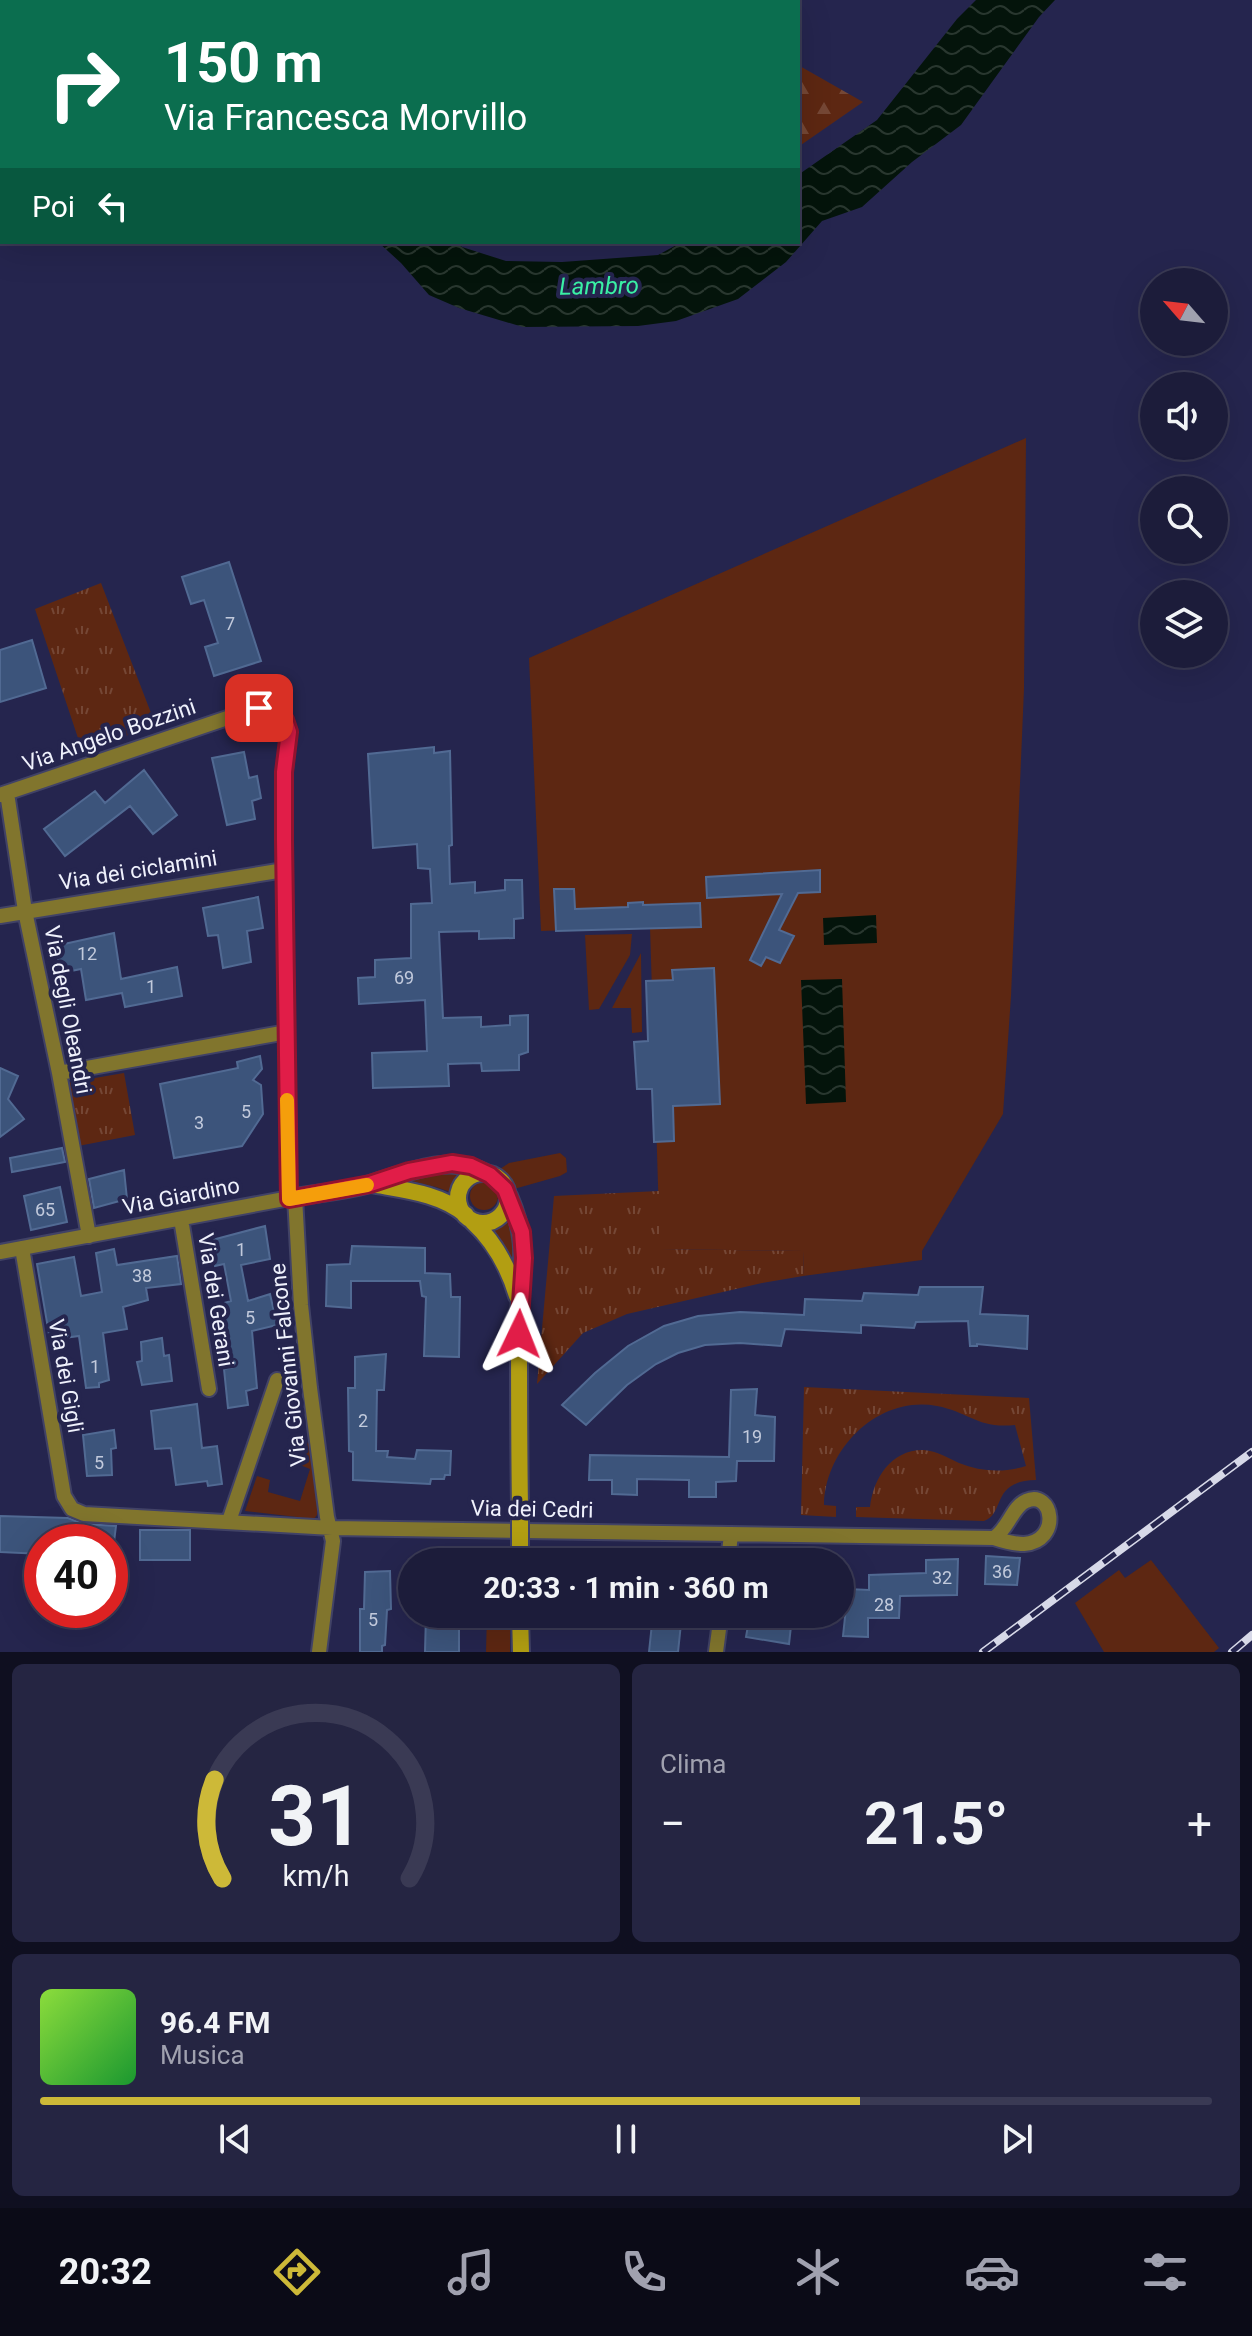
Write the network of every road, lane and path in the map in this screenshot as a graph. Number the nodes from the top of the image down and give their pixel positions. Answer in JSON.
{"nodes":[{"id":1,"x":278,"y":713,"type":"joint"},
{"id":2,"x":4,"y":794,"type":"edge"},
{"id":3,"x":284,"y":870,"type":"junction"},
{"id":4,"x":25,"y":911,"type":"junction"},
{"id":5,"x":0,"y":916,"type":"edge"},
{"id":6,"x":287,"y":1032,"type":"junction"},
{"id":7,"x":59,"y":1073,"type":"junction"},
{"id":8,"x":486,"y":1173,"type":"junction"},
{"id":9,"x":370,"y":1184,"type":"junction"},
{"id":10,"x":509,"y":1196,"type":"junction"},
{"id":11,"x":292,"y":1198,"type":"junction"},
{"id":12,"x":468,"y":1218,"type":"junction"},
{"id":13,"x":181,"y":1219,"type":"junction"},
{"id":14,"x":89,"y":1236,"type":"junction"},
{"id":15,"x":22,"y":1248,"type":"junction"},
{"id":16,"x":0,"y":1252,"type":"edge"},
{"id":17,"x":519,"y":1305,"type":"junction"},
{"id":18,"x":277,"y":1380,"type":"dead end"},
{"id":19,"x":209,"y":1389,"type":"dead end"},
{"id":20,"x":72,"y":1509,"type":"joint"},
{"id":21,"x":229,"y":1521,"type":"junction"},
{"id":22,"x":332,"y":1528,"type":"junction"},
{"id":23,"x":731,"y":1534,"type":"junction"},
{"id":24,"x":994,"y":1538,"type":"dead end"},
{"id":25,"x":520,"y":1548,"type":"edge"},
{"id":26,"x":730,"y":1548,"type":"edge"},
{"id":27,"x":520,"y":1628,"type":"edge"},
{"id":28,"x":719,"y":1628,"type":"edge"},
{"id":29,"x":319,"y":1652,"type":"edge"},
{"id":30,"x":521,"y":1652,"type":"edge"},
{"id":31,"x":716,"y":1652,"type":"edge"}],
"edges":[{"from":1,"to":2,"type":"street","name":"Via Angelo Bozzini"},
{"from":1,"to":3,"type":"street","name":"Via Giovanni Falcone"},
{"from":2,"to":4,"type":"street","name":"Via degli Oleandri"},
{"from":3,"to":4,"type":"street","name":"Via dei ciclamini"},
{"from":3,"to":6,"type":"street","name":"Via Giovanni Falcone"},
{"from":4,"to":5,"type":"street","name":"Via dei ciclamini"},
{"from":4,"to":7,"type":"street","name":"Via degli Oleandri"},
{"from":6,"to":7,"type":"street"},
{"from":6,"to":11,"type":"street","name":"Via Giovanni Falcone"},
{"from":7,"to":14,"type":"street","name":"Via degli Oleandri"},
{"from":8,"to":9,"type":"street","name":"Via Giardino"},
{"from":8,"to":10,"type":"street","name":"Via Giardino"},
{"from":8,"to":12,"type":"street"},
{"from":9,"to":11,"type":"street","name":"Via Giardino"},
{"from":9,"to":12,"type":"street","name":"Via Giardino"},
{"from":10,"to":12,"type":"street"},
{"from":10,"to":17,"type":"street","name":"Via Giardino"},
{"from":11,"to":13,"type":"street","name":"Via Giardino"},
{"from":11,"to":22,"type":"street","name":"Via Giovanni Falcone"},
{"from":12,"to":17,"type":"street","name":"Via Giardino"},
{"from":13,"to":14,"type":"street","name":"Via Giardino"},
{"from":13,"to":19,"type":"street","name":"Via dei Gerani"},
{"from":14,"to":15,"type":"street","name":"Via Giardino"},
{"from":15,"to":16,"type":"street","name":"Via Giardino"},
{"from":15,"to":20,"type":"street","name":"Via dei Gigli"},
{"from":17,"to":25,"type":"street","name":"Via Giardino","bridge":true},
{"from":18,"to":21,"type":"street"},
{"from":20,"to":21,"type":"street","name":"Via dei Cedri"},
{"from":21,"to":22,"type":"street","name":"Via dei Cedri"},
{"from":22,"to":23,"type":"street","name":"Via dei Cedri"},
{"from":22,"to":29,"type":"street","name":"Via Giovanni Falcone"},
{"from":23,"to":24,"type":"street","name":"Via dei Cedri"},
{"from":23,"to":26,"type":"street"},
{"from":27,"to":30,"type":"street"},
{"from":28,"to":31,"type":"street"}]}
